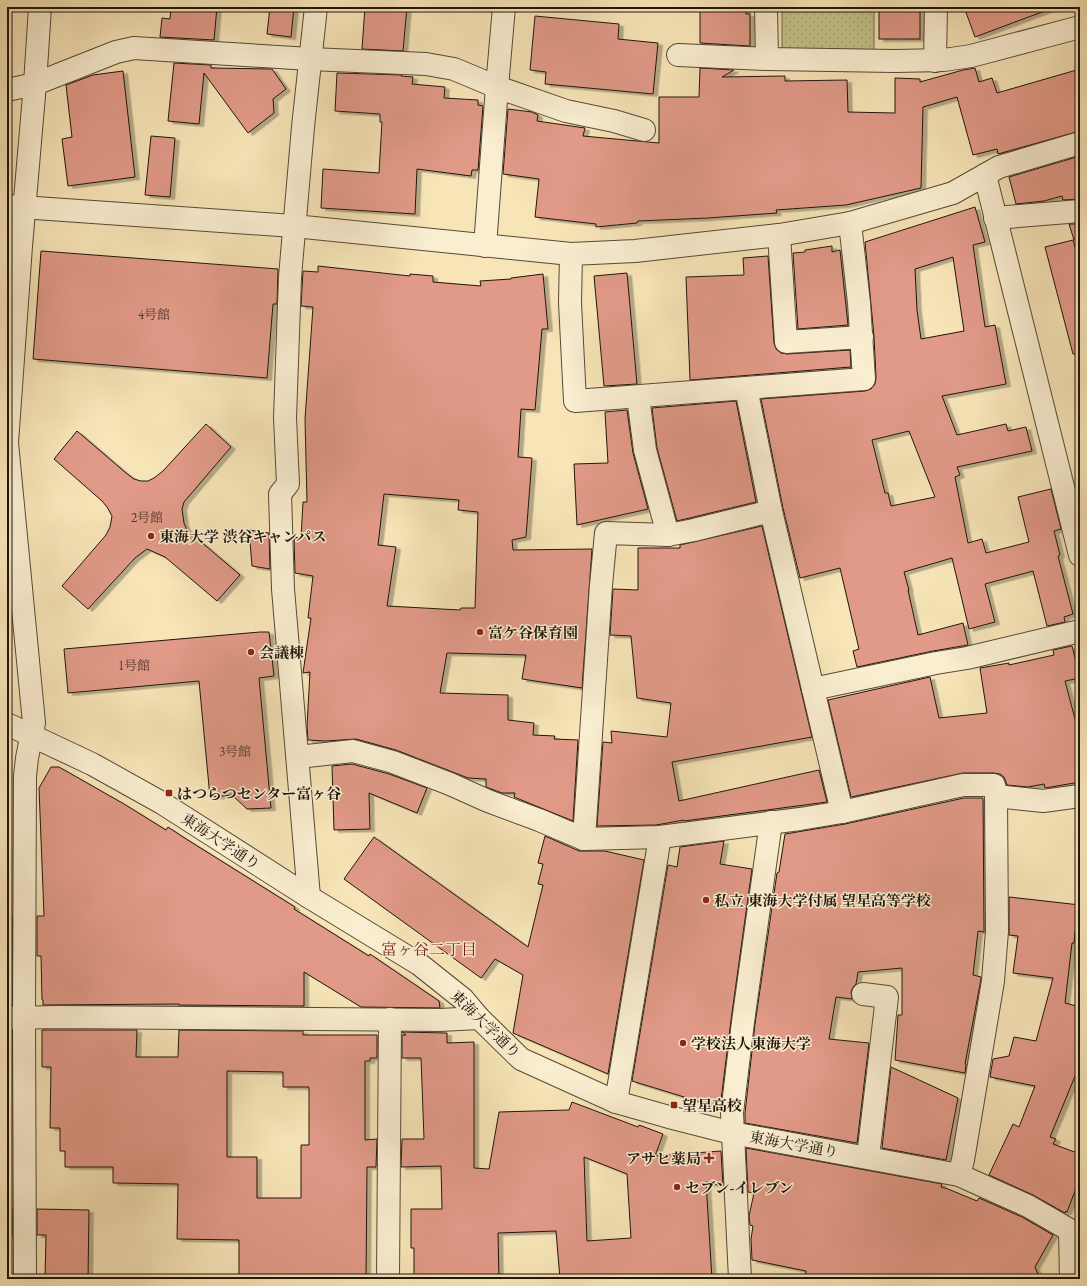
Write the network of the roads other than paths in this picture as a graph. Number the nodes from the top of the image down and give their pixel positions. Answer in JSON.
{"nodes":[{"id":1,"x":40,"y":7,"type":"edge"},
{"id":2,"x":316,"y":7,"type":"edge"},
{"id":3,"x":504,"y":7,"type":"edge"},
{"id":4,"x":766,"y":7,"type":"edge"},
{"id":5,"x":936,"y":7,"type":"edge"},
{"id":6,"x":1080,"y":27,"type":"edge"},
{"id":7,"x":678,"y":55,"type":"dead end"},
{"id":8,"x":310,"y":59,"type":"junction"},
{"id":9,"x":767,"y":59,"type":"junction"},
{"id":10,"x":935,"y":61,"type":"junction"},
{"id":11,"x":35,"y":84,"type":"junction"},
{"id":12,"x":497,"y":87,"type":"junction"},
{"id":13,"x":7,"y":90,"type":"edge"},
{"id":14,"x":644,"y":130,"type":"dead end"},
{"id":15,"x":1080,"y":143,"type":"edge"},
{"id":16,"x":985,"y":175,"type":"junction"},
{"id":17,"x":16,"y":207,"type":"edge"},
{"id":18,"x":1080,"y":211,"type":"edge"},
{"id":19,"x":995,"y":218,"type":"junction"},
{"id":20,"x":850,"y":223,"type":"junction"},
{"id":21,"x":294,"y":226,"type":"junction"},
{"id":22,"x":779,"y":235,"type":"junction"},
{"id":23,"x":485,"y":246,"type":"junction"},
{"id":24,"x":571,"y":254,"type":"junction"},
{"id":25,"x":862,"y":336,"type":"junction"},
{"id":26,"x":746,"y":388,"type":"junction"},
{"id":27,"x":638,"y":397,"type":"junction"},
{"id":28,"x":8,"y":414,"type":"edge"},
{"id":29,"x":771,"y":512,"type":"junction"},
{"id":30,"x":1075,"y":512,"type":"edge"},
{"id":31,"x":11,"y":535,"type":"edge"},
{"id":32,"x":668,"y":535,"type":"junction"},
{"id":33,"x":1080,"y":556,"type":"edge"},
{"id":34,"x":1080,"y":631,"type":"edge"},
{"id":35,"x":813,"y":690,"type":"junction"},
{"id":36,"x":7,"y":724,"type":"edge"},
{"id":37,"x":30,"y":736,"type":"junction"},
{"id":38,"x":298,"y":757,"type":"junction"},
{"id":39,"x":995,"y":790,"type":"junction"},
{"id":40,"x":1080,"y":796,"type":"edge"},
{"id":41,"x":842,"y":812,"type":"junction"},
{"id":42,"x":771,"y":822,"type":"junction"},
{"id":43,"x":660,"y":837,"type":"junction"},
{"id":44,"x":584,"y":840,"type":"junction"},
{"id":45,"x":309,"y":897,"type":"junction"},
{"id":46,"x":863,"y":994,"type":"dead end"},
{"id":47,"x":15,"y":1018,"type":"edge"},
{"id":48,"x":479,"y":1018,"type":"junction"},
{"id":49,"x":390,"y":1019,"type":"junction"},
{"id":50,"x":616,"y":1102,"type":"junction"},
{"id":51,"x":732,"y":1133,"type":"junction"},
{"id":52,"x":868,"y":1158,"type":"junction"},
{"id":53,"x":959,"y":1175,"type":"junction"},
{"id":54,"x":1075,"y":1233,"type":"edge"},
{"id":55,"x":25,"y":1279,"type":"edge"},
{"id":56,"x":388,"y":1279,"type":"edge"},
{"id":57,"x":740,"y":1279,"type":"edge"},
{"id":58,"x":1071,"y":1279,"type":"edge"}],
"edges":[{"from":1,"to":11,"type":"street"},
{"from":2,"to":8,"type":"street"},
{"from":3,"to":12,"type":"street"},
{"from":4,"to":9,"type":"street"},
{"from":5,"to":10,"type":"street"},
{"from":6,"to":10,"type":"street"},
{"from":7,"to":9,"type":"street"},
{"from":8,"to":11,"type":"street"},
{"from":8,"to":12,"type":"street"},
{"from":8,"to":21,"type":"street"},
{"from":9,"to":10,"type":"street"},
{"from":11,"to":13,"type":"street"},
{"from":11,"to":17,"type":"street"},
{"from":12,"to":14,"type":"street"},
{"from":12,"to":23,"type":"street"},
{"from":15,"to":16,"type":"street"},
{"from":16,"to":19,"type":"street"},
{"from":16,"to":20,"type":"street"},
{"from":17,"to":21,"type":"street"},
{"from":17,"to":28,"type":"street"},
{"from":18,"to":19,"type":"street"},
{"from":19,"to":30,"type":"street"},
{"from":20,"to":22,"type":"street"},
{"from":20,"to":25,"type":"street"},
{"from":21,"to":23,"type":"street"},
{"from":21,"to":38,"type":"street"},
{"from":22,"to":24,"type":"street"},
{"from":22,"to":25,"type":"street"},
{"from":23,"to":24,"type":"street"},
{"from":24,"to":27,"type":"street"},
{"from":25,"to":26,"type":"street"},
{"from":26,"to":27,"type":"street"},
{"from":26,"to":29,"type":"street"},
{"from":27,"to":32,"type":"street"},
{"from":28,"to":31,"type":"street"},
{"from":29,"to":32,"type":"street"},
{"from":29,"to":35,"type":"street"},
{"from":30,"to":33,"type":"street"},
{"from":31,"to":37,"type":"street"},
{"from":32,"to":44,"type":"street"},
{"from":34,"to":35,"type":"street"},
{"from":35,"to":41,"type":"street"},
{"from":36,"to":37,"type":"street","name":"東海大学通り"},
{"from":37,"to":45,"type":"street","name":"東海大学通り"},
{"from":37,"to":47,"type":"street"},
{"from":38,"to":44,"type":"street"},
{"from":38,"to":45,"type":"street"},
{"from":39,"to":40,"type":"street"},
{"from":39,"to":41,"type":"street"},
{"from":39,"to":53,"type":"street"},
{"from":41,"to":42,"type":"street"},
{"from":42,"to":43,"type":"street"},
{"from":42,"to":51,"type":"street"},
{"from":43,"to":44,"type":"street"},
{"from":43,"to":50,"type":"street"},
{"from":45,"to":48,"type":"street","name":"東海大学通り"},
{"from":46,"to":52,"type":"street"},
{"from":47,"to":49,"type":"street"},
{"from":47,"to":55,"type":"street"},
{"from":48,"to":49,"type":"street"},
{"from":48,"to":50,"type":"street","name":"東海大学通り"},
{"from":49,"to":56,"type":"street"},
{"from":50,"to":51,"type":"street","name":"東海大学通り"},
{"from":51,"to":52,"type":"street","name":"東海大学通り"},
{"from":51,"to":57,"type":"street"},
{"from":52,"to":53,"type":"street","name":"東海大学通り"},
{"from":53,"to":54,"type":"street","name":"東海大学通り"},
{"from":54,"to":58,"type":"street"}]}
